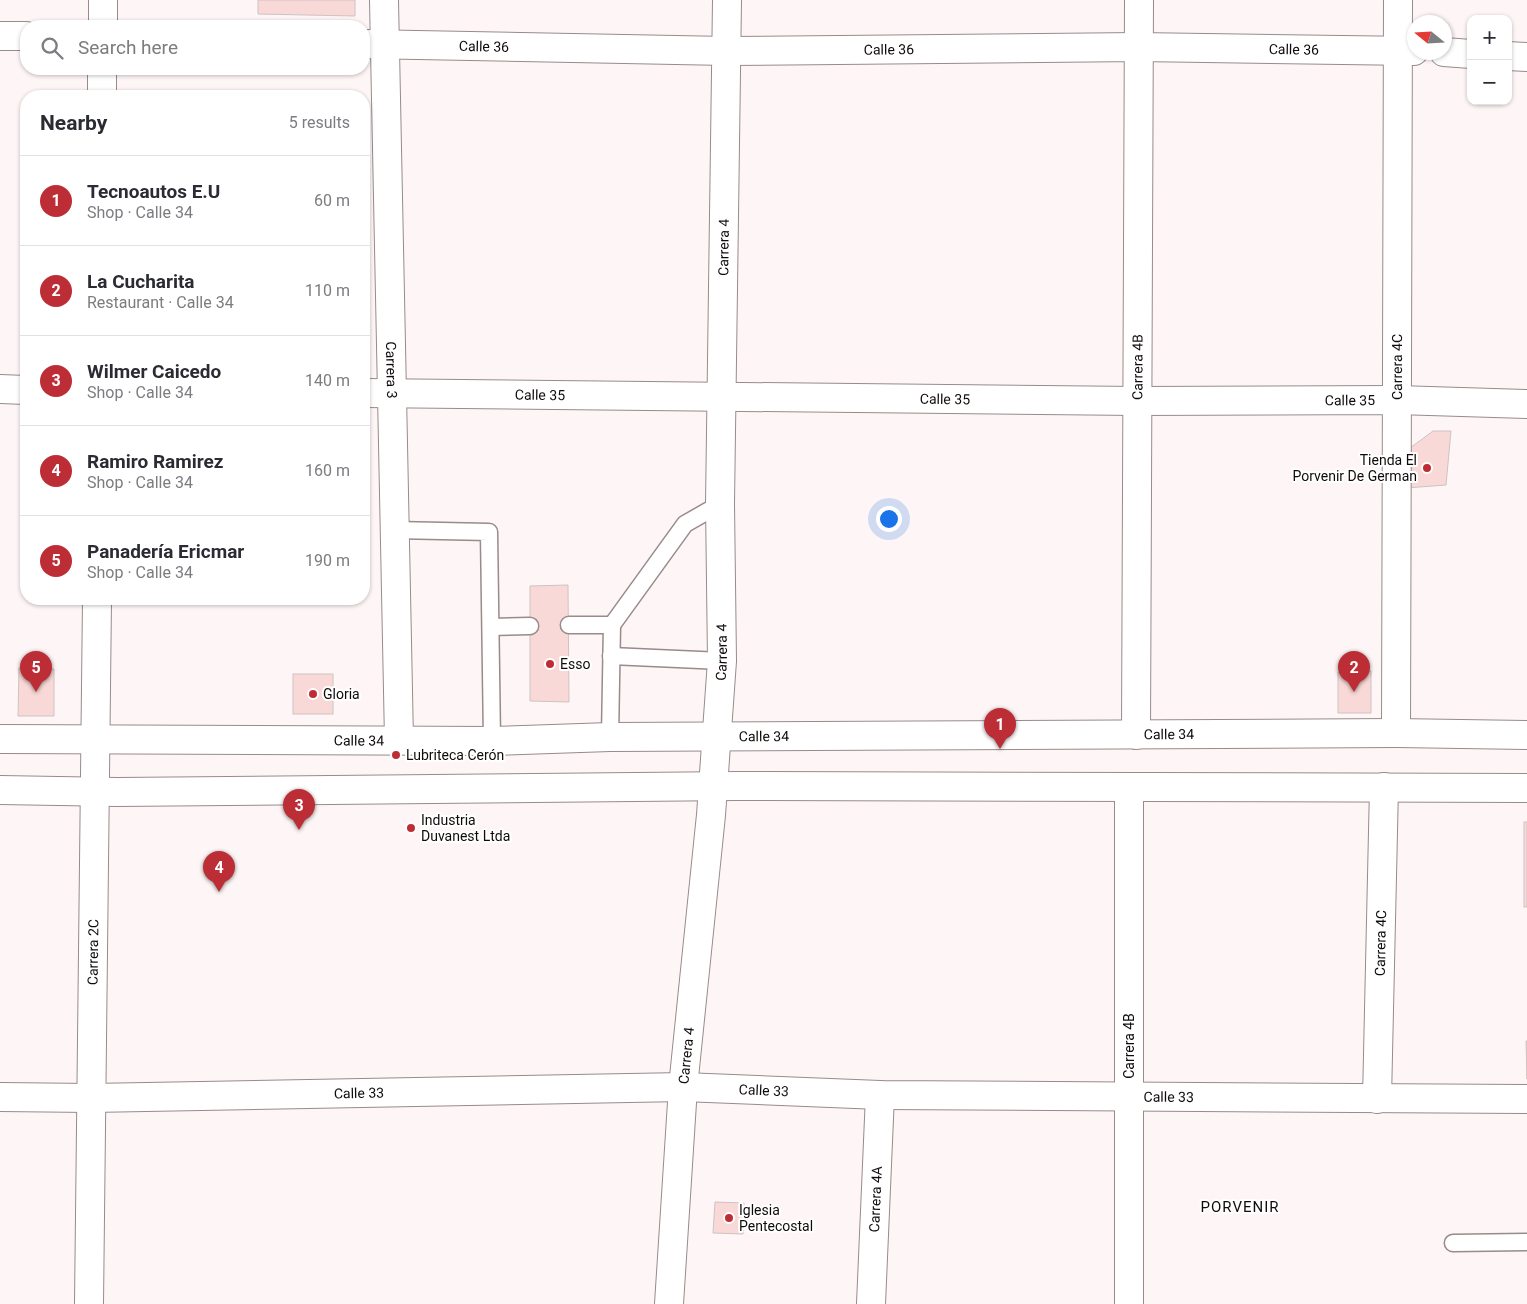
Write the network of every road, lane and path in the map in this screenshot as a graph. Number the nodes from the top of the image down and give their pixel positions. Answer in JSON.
{"nodes":[{"id":1,"x":104,"y":0,"type":"edge"},
{"id":2,"x":384,"y":0,"type":"edge"},
{"id":3,"x":727,"y":0,"type":"edge"},
{"id":4,"x":1139,"y":0,"type":"edge"},
{"id":5,"x":1398,"y":0,"type":"edge"},
{"id":6,"x":103,"y":20,"type":"edge"},
{"id":7,"x":0,"y":36,"type":"edge"},
{"id":8,"x":20,"y":36,"type":"edge"},
{"id":9,"x":374,"y":44,"type":"edge"},
{"id":10,"x":1138,"y":47,"type":"junction"},
{"id":11,"x":1406,"y":50,"type":"edge"},
{"id":12,"x":727,"y":51,"type":"junction"},
{"id":13,"x":1452,"y":53,"type":"edge"},
{"id":14,"x":1467,"y":54,"type":"edge"},
{"id":15,"x":1512,"y":56,"type":"edge"},
{"id":16,"x":1527,"y":57,"type":"edge"},
{"id":17,"x":102,"y":75,"type":"edge"},
{"id":18,"x":102,"y":90,"type":"edge"},
{"id":19,"x":0,"y":389,"type":"edge"},
{"id":20,"x":20,"y":390,"type":"edge"},
{"id":21,"x":370,"y":393,"type":"edge"},
{"id":22,"x":391,"y":393,"type":"junction"},
{"id":23,"x":723,"y":396,"type":"junction"},
{"id":24,"x":1397,"y":400,"type":"junction"},
{"id":25,"x":1137,"y":401,"type":"junction"},
{"id":26,"x":1527,"y":404,"type":"edge"},
{"id":27,"x":720,"y":504,"type":"junction"},
{"id":28,"x":394,"y":530,"type":"junction"},
{"id":29,"x":97,"y":605,"type":"edge"},
{"id":30,"x":569,"y":625,"type":"dead end"},
{"id":31,"x":612,"y":625,"type":"junction"},
{"id":32,"x":530,"y":626,"type":"dead end"},
{"id":33,"x":491,"y":627,"type":"junction"},
{"id":34,"x":611,"y":656,"type":"junction"},
{"id":35,"x":722,"y":661,"type":"junction"},
{"id":36,"x":610,"y":726,"type":"junction"},
{"id":37,"x":492,"y":728,"type":"junction"},
{"id":38,"x":1396,"y":733,"type":"junction"},
{"id":39,"x":1136,"y":735,"type":"junction"},
{"id":40,"x":1527,"y":735,"type":"edge"},
{"id":41,"x":717,"y":738,"type":"junction"},
{"id":42,"x":0,"y":739,"type":"edge"},
{"id":43,"x":95,"y":740,"type":"junction"},
{"id":44,"x":399,"y":740,"type":"junction"},
{"id":45,"x":713,"y":786,"type":"junction"},
{"id":46,"x":1129,"y":787,"type":"junction"},
{"id":47,"x":1384,"y":787,"type":"junction"},
{"id":48,"x":1527,"y":788,"type":"edge"},
{"id":49,"x":0,"y":790,"type":"edge"},
{"id":50,"x":94,"y":792,"type":"junction"},
{"id":51,"x":683,"y":1087,"type":"junction"},
{"id":52,"x":880,"y":1095,"type":"junction"},
{"id":53,"x":1129,"y":1096,"type":"junction"},
{"id":54,"x":0,"y":1097,"type":"edge"},
{"id":55,"x":91,"y":1098,"type":"junction"},
{"id":56,"x":1527,"y":1098,"type":"edge"},
{"id":57,"x":1377,"y":1099,"type":"junction"},
{"id":58,"x":1527,"y":1242,"type":"edge"},
{"id":59,"x":1453,"y":1243,"type":"dead end"},
{"id":60,"x":89,"y":1304,"type":"edge"},
{"id":61,"x":669,"y":1304,"type":"edge"},
{"id":62,"x":871,"y":1304,"type":"edge"},
{"id":63,"x":1129,"y":1304,"type":"edge"}],
"edges":[{"from":1,"to":6,"type":"street"},
{"from":2,"to":9,"type":"street","name":"Carrera 3"},
{"from":3,"to":12,"type":"street","name":"Carrera 4"},
{"from":4,"to":10,"type":"street","name":"Carrera 4B"},
{"from":5,"to":11,"type":"street","name":"Carrera 4C"},
{"from":7,"to":8,"type":"street"},
{"from":9,"to":12,"type":"street","name":"Calle 36"},
{"from":9,"to":22,"type":"street","name":"Carrera 3"},
{"from":10,"to":11,"type":"street","name":"Calle 36"},
{"from":10,"to":12,"type":"street","name":"Calle 36"},
{"from":10,"to":25,"type":"street","name":"Carrera 4B"},
{"from":11,"to":24,"type":"street","name":"Carrera 4C"},
{"from":12,"to":23,"type":"street","name":"Carrera 4"},
{"from":13,"to":14,"type":"street"},
{"from":15,"to":16,"type":"street"},
{"from":17,"to":18,"type":"street"},
{"from":19,"to":20,"type":"street"},
{"from":21,"to":22,"type":"street","name":"Calle 35"},
{"from":22,"to":23,"type":"street","name":"Calle 35"},
{"from":22,"to":28,"type":"street","name":"Carrera 3"},
{"from":23,"to":25,"type":"street","name":"Calle 35"},
{"from":23,"to":27,"type":"street","name":"Carrera 4"},
{"from":24,"to":25,"type":"street","name":"Calle 35"},
{"from":24,"to":26,"type":"street","name":"Calle 35"},
{"from":24,"to":38,"type":"street","name":"Carrera 4C"},
{"from":25,"to":39,"type":"street","name":"Carrera 4B"},
{"from":27,"to":31,"type":"lane"},
{"from":27,"to":35,"type":"street","name":"Carrera 4"},
{"from":28,"to":33,"type":"lane"},
{"from":28,"to":44,"type":"street","name":"Carrera 3"},
{"from":29,"to":43,"type":"street","name":"Carrera 2C"},
{"from":30,"to":31,"type":"lane"},
{"from":31,"to":34,"type":"lane"},
{"from":32,"to":33,"type":"lane"},
{"from":33,"to":37,"type":"lane"},
{"from":34,"to":35,"type":"lane"},
{"from":34,"to":36,"type":"lane"},
{"from":35,"to":41,"type":"street","name":"Carrera 4"},
{"from":36,"to":37,"type":"street","name":"Calle 34"},
{"from":36,"to":41,"type":"street","name":"Calle 34"},
{"from":37,"to":44,"type":"street","name":"Calle 34"},
{"from":38,"to":39,"type":"street","name":"Calle 34"},
{"from":38,"to":40,"type":"street","name":"Calle 34"},
{"from":39,"to":41,"type":"street","name":"Calle 34"},
{"from":41,"to":45,"type":"street","name":"Carrera 4"},
{"from":42,"to":43,"type":"street","name":"Calle 34"},
{"from":43,"to":44,"type":"street","name":"Calle 34"},
{"from":43,"to":50,"type":"street","name":"Carrera 2C"},
{"from":45,"to":46,"type":"street"},
{"from":45,"to":50,"type":"street"},
{"from":45,"to":51,"type":"street","name":"Carrera 4"},
{"from":46,"to":47,"type":"street"},
{"from":46,"to":53,"type":"street","name":"Carrera 4B"},
{"from":47,"to":48,"type":"street"},
{"from":47,"to":57,"type":"street","name":"Carrera 4C"},
{"from":49,"to":50,"type":"street"},
{"from":50,"to":55,"type":"street","name":"Carrera 2C"},
{"from":51,"to":52,"type":"street","name":"Calle 33"},
{"from":51,"to":55,"type":"street","name":"Calle 33"},
{"from":51,"to":61,"type":"street","name":"Carrera 4"},
{"from":52,"to":53,"type":"street","name":"Calle 33"},
{"from":52,"to":62,"type":"street","name":"Carrera 4A"},
{"from":53,"to":57,"type":"street","name":"Calle 33"},
{"from":53,"to":63,"type":"street","name":"Carrera 4B"},
{"from":54,"to":55,"type":"street","name":"Calle 33"},
{"from":55,"to":60,"type":"street","name":"Carrera 2C"},
{"from":56,"to":57,"type":"street","name":"Calle 33"},
{"from":58,"to":59,"type":"lane"}]}
